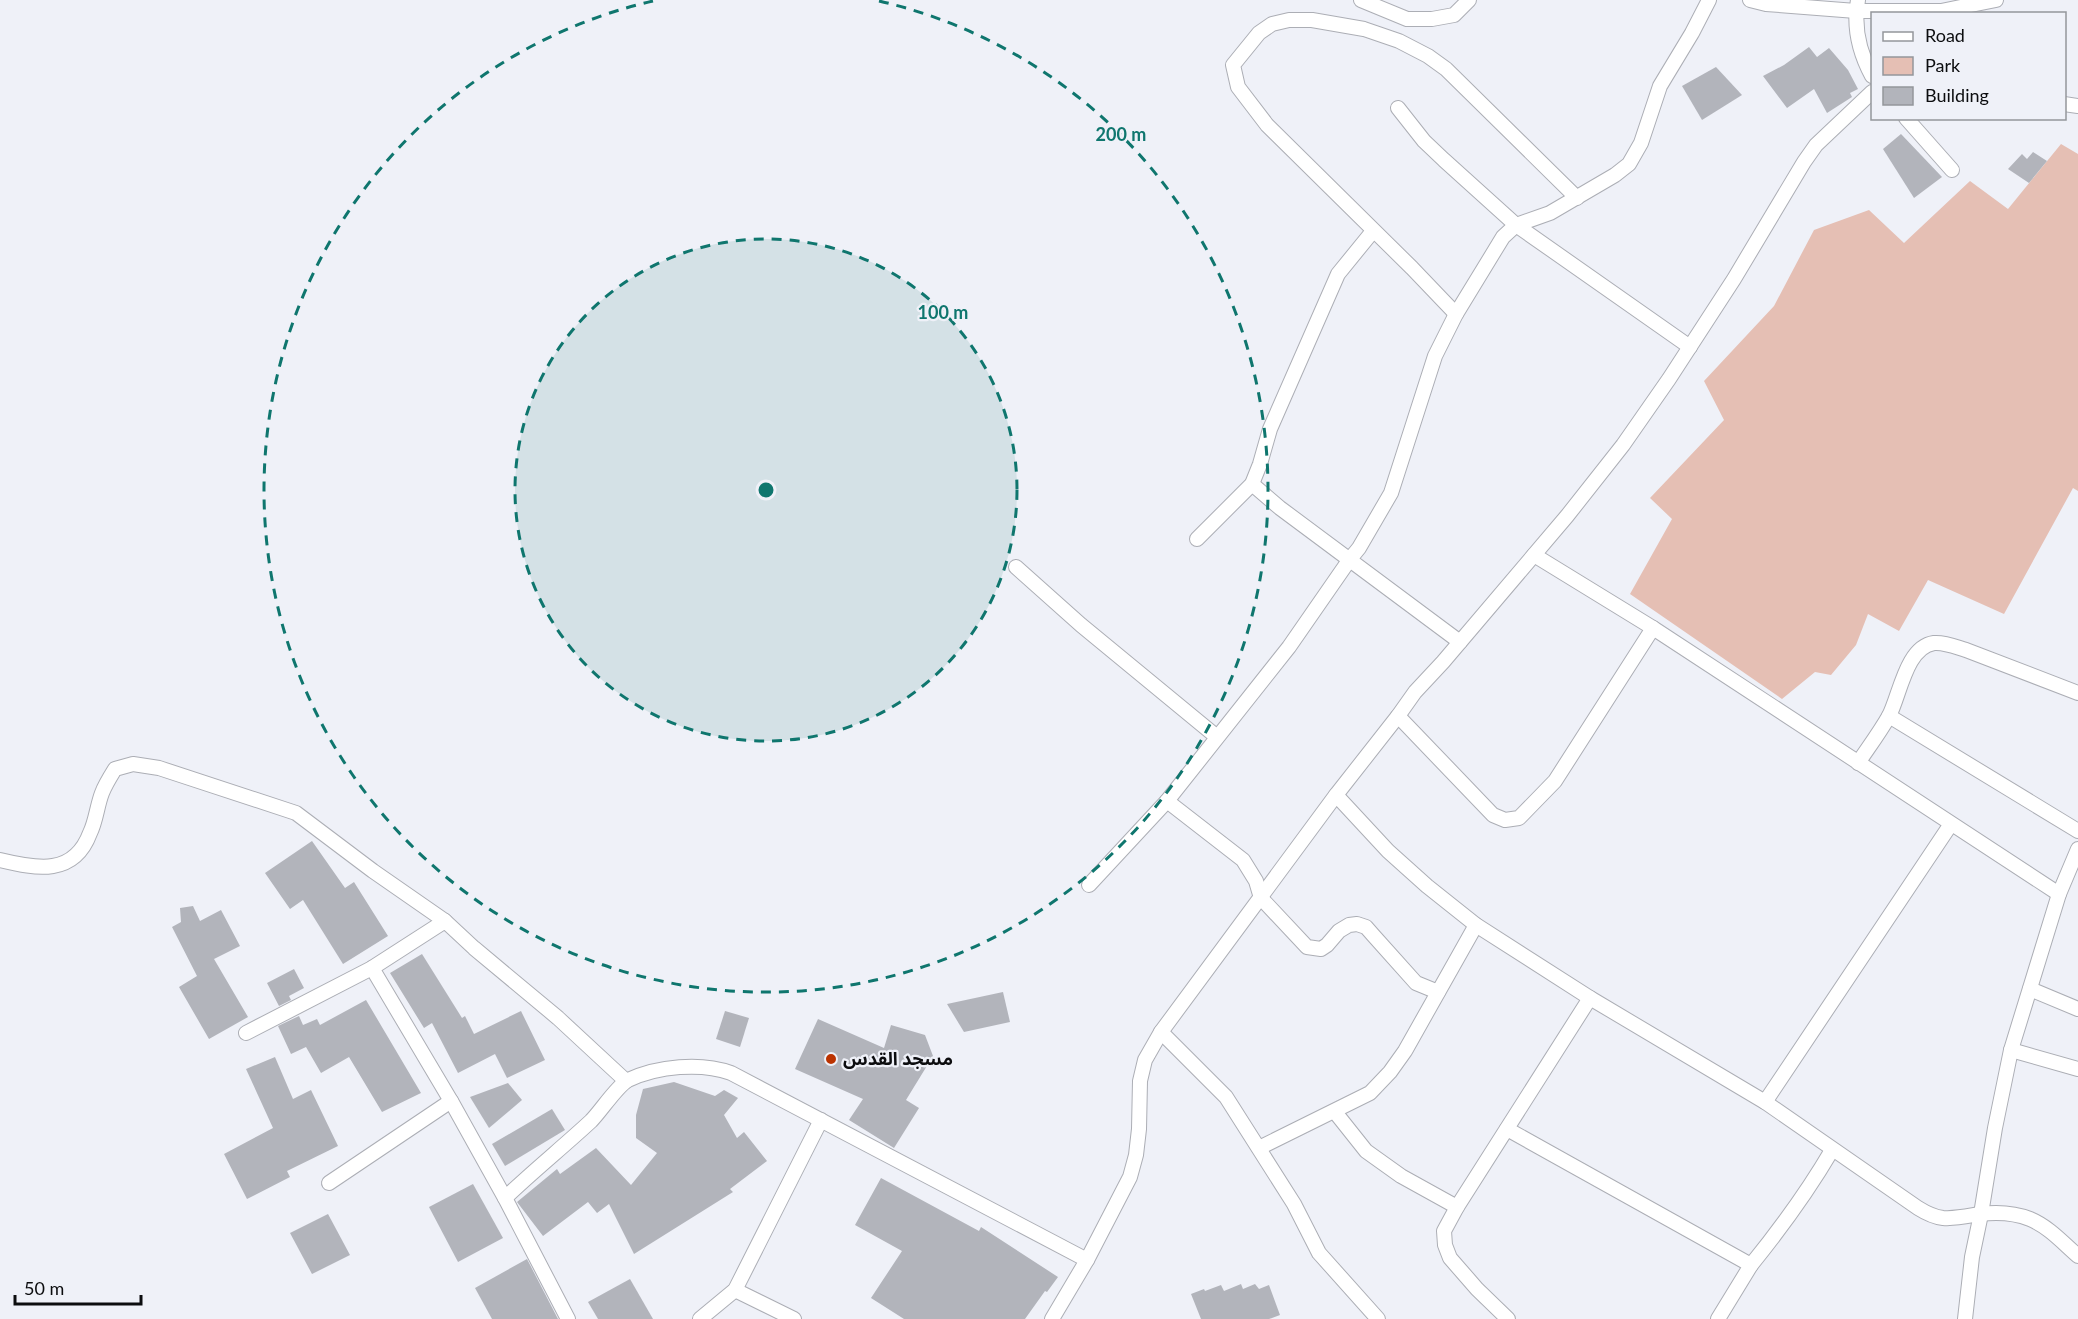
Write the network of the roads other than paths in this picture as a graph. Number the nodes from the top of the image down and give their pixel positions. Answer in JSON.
{"nodes":[{"id":1,"x":1361,"y":0,"type":"edge"},
{"id":2,"x":1468,"y":0,"type":"edge"},
{"id":3,"x":1709,"y":0,"type":"edge"},
{"id":4,"x":1749,"y":0,"type":"edge"},
{"id":5,"x":1996,"y":0,"type":"edge"},
{"id":6,"x":1857,"y":5,"type":"edge"},
{"id":7,"x":1942,"y":12,"type":"edge"},
{"id":8,"x":1871,"y":74,"type":"edge"},
{"id":9,"x":1871,"y":93,"type":"edge"},
{"id":10,"x":1398,"y":108,"type":"dead end"},
{"id":11,"x":1908,"y":120,"type":"edge"},
{"id":12,"x":1952,"y":170,"type":"dead end"},
{"id":13,"x":1577,"y":198,"type":"junction"},
{"id":14,"x":1516,"y":225,"type":"junction"},
{"id":15,"x":1373,"y":231,"type":"junction"},
{"id":16,"x":1455,"y":314,"type":"junction"},
{"id":17,"x":1690,"y":348,"type":"junction"},
{"id":18,"x":1252,"y":484,"type":"junction"},
{"id":19,"x":1197,"y":539,"type":"dead end"},
{"id":20,"x":1534,"y":555,"type":"junction"},
{"id":21,"x":1350,"y":559,"type":"junction"},
{"id":22,"x":1016,"y":567,"type":"dead end"},
{"id":23,"x":1653,"y":628,"type":"junction"},
{"id":24,"x":1460,"y":642,"type":"junction"},
{"id":25,"x":2078,"y":693,"type":"edge"},
{"id":26,"x":1398,"y":716,"type":"junction"},
{"id":27,"x":1889,"y":716,"type":"junction"},
{"id":28,"x":1218,"y":737,"type":"junction"},
{"id":29,"x":1858,"y":763,"type":"junction"},
{"id":30,"x":1336,"y":795,"type":"junction"},
{"id":31,"x":1167,"y":801,"type":"junction"},
{"id":32,"x":1951,"y":824,"type":"junction"},
{"id":33,"x":2078,"y":831,"type":"edge"},
{"id":34,"x":2078,"y":849,"type":"edge"},
{"id":35,"x":0,"y":860,"type":"edge"},
{"id":36,"x":1089,"y":885,"type":"dead end"},
{"id":37,"x":2060,"y":894,"type":"junction"},
{"id":38,"x":1261,"y":898,"type":"junction"},
{"id":39,"x":444,"y":921,"type":"junction"},
{"id":40,"x":1476,"y":925,"type":"junction"},
{"id":41,"x":372,"y":968,"type":"junction"},
{"id":42,"x":2030,"y":988,"type":"junction"},
{"id":43,"x":1438,"y":992,"type":"junction"},
{"id":44,"x":1590,"y":998,"type":"junction"},
{"id":45,"x":2078,"y":1009,"type":"edge"},
{"id":46,"x":1161,"y":1032,"type":"junction"},
{"id":47,"x":246,"y":1033,"type":"dead end"},
{"id":48,"x":2011,"y":1050,"type":"junction"},
{"id":49,"x":2078,"y":1069,"type":"edge"},
{"id":50,"x":626,"y":1081,"type":"junction"},
{"id":51,"x":451,"y":1101,"type":"junction"},
{"id":52,"x":1765,"y":1102,"type":"junction"},
{"id":53,"x":1335,"y":1112,"type":"junction"},
{"id":54,"x":821,"y":1120,"type":"junction"},
{"id":55,"x":1507,"y":1129,"type":"junction"},
{"id":56,"x":1259,"y":1148,"type":"junction"},
{"id":57,"x":1832,"y":1150,"type":"junction"},
{"id":58,"x":329,"y":1183,"type":"dead end"},
{"id":59,"x":506,"y":1198,"type":"junction"},
{"id":60,"x":1457,"y":1207,"type":"junction"},
{"id":61,"x":1981,"y":1214,"type":"junction"},
{"id":62,"x":2078,"y":1256,"type":"edge"},
{"id":63,"x":1087,"y":1260,"type":"junction"},
{"id":64,"x":1751,"y":1265,"type":"junction"},
{"id":65,"x":735,"y":1290,"type":"junction"},
{"id":66,"x":568,"y":1319,"type":"edge"},
{"id":67,"x":700,"y":1319,"type":"edge"},
{"id":68,"x":794,"y":1319,"type":"edge"},
{"id":69,"x":1052,"y":1319,"type":"edge"},
{"id":70,"x":1378,"y":1319,"type":"edge"},
{"id":71,"x":1508,"y":1319,"type":"edge"},
{"id":72,"x":1718,"y":1319,"type":"edge"},
{"id":73,"x":1965,"y":1319,"type":"edge"}],
"edges":[{"from":1,"to":2,"type":"street"},
{"from":3,"to":13,"type":"street"},
{"from":4,"to":6,"type":"street"},
{"from":5,"to":7,"type":"street"},
{"from":6,"to":7,"type":"street"},
{"from":6,"to":8,"type":"street"},
{"from":9,"to":17,"type":"street"},
{"from":10,"to":14,"type":"street"},
{"from":11,"to":12,"type":"street"},
{"from":13,"to":14,"type":"street"},
{"from":13,"to":15,"type":"street"},
{"from":14,"to":16,"type":"street"},
{"from":14,"to":17,"type":"street"},
{"from":15,"to":16,"type":"street"},
{"from":15,"to":18,"type":"street"},
{"from":16,"to":21,"type":"street"},
{"from":17,"to":20,"type":"street"},
{"from":18,"to":19,"type":"street"},
{"from":18,"to":21,"type":"street"},
{"from":20,"to":23,"type":"street"},
{"from":20,"to":24,"type":"street"},
{"from":21,"to":24,"type":"street"},
{"from":21,"to":28,"type":"street"},
{"from":22,"to":28,"type":"street"},
{"from":23,"to":26,"type":"street"},
{"from":23,"to":29,"type":"street"},
{"from":24,"to":26,"type":"street"},
{"from":25,"to":27,"type":"street"},
{"from":26,"to":30,"type":"street"},
{"from":27,"to":29,"type":"street"},
{"from":27,"to":33,"type":"street"},
{"from":28,"to":31,"type":"street"},
{"from":29,"to":32,"type":"street"},
{"from":30,"to":38,"type":"street"},
{"from":30,"to":40,"type":"street"},
{"from":31,"to":36,"type":"street"},
{"from":31,"to":38,"type":"street"},
{"from":32,"to":37,"type":"street"},
{"from":32,"to":52,"type":"street"},
{"from":34,"to":37,"type":"street"},
{"from":35,"to":39,"type":"street"},
{"from":37,"to":42,"type":"street"},
{"from":38,"to":43,"type":"street"},
{"from":38,"to":46,"type":"street"},
{"from":39,"to":41,"type":"street"},
{"from":39,"to":50,"type":"street"},
{"from":40,"to":43,"type":"street"},
{"from":40,"to":44,"type":"street"},
{"from":41,"to":47,"type":"street"},
{"from":41,"to":51,"type":"street"},
{"from":42,"to":45,"type":"street"},
{"from":42,"to":48,"type":"street"},
{"from":43,"to":53,"type":"street"},
{"from":44,"to":52,"type":"street"},
{"from":44,"to":55,"type":"street"},
{"from":46,"to":56,"type":"street"},
{"from":46,"to":63,"type":"street"},
{"from":48,"to":49,"type":"street"},
{"from":48,"to":61,"type":"street"},
{"from":50,"to":54,"type":"street"},
{"from":50,"to":59,"type":"street"},
{"from":51,"to":58,"type":"street"},
{"from":51,"to":59,"type":"street"},
{"from":52,"to":57,"type":"street"},
{"from":53,"to":56,"type":"street"},
{"from":53,"to":60,"type":"street"},
{"from":54,"to":63,"type":"street"},
{"from":54,"to":65,"type":"street"},
{"from":55,"to":60,"type":"street"},
{"from":55,"to":64,"type":"street"},
{"from":56,"to":70,"type":"street"},
{"from":57,"to":61,"type":"street"},
{"from":57,"to":64,"type":"street"},
{"from":59,"to":66,"type":"street"},
{"from":60,"to":71,"type":"street"},
{"from":61,"to":62,"type":"street"},
{"from":61,"to":73,"type":"street"},
{"from":63,"to":69,"type":"street"},
{"from":64,"to":72,"type":"street"},
{"from":65,"to":67,"type":"street"},
{"from":65,"to":68,"type":"street"}]}
